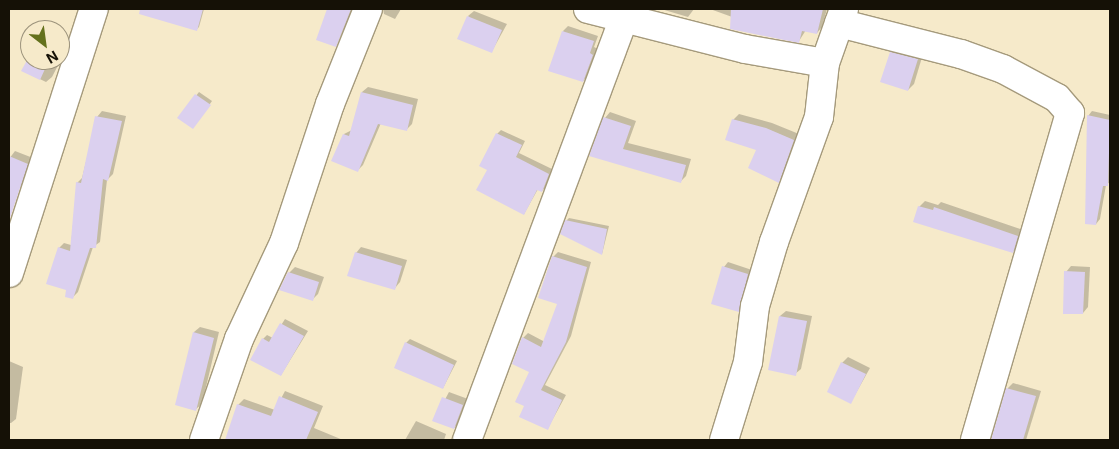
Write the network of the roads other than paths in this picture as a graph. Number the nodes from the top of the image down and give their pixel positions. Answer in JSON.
{"nodes":[{"id":1,"x":94,"y":9,"type":"edge"},
{"id":2,"x":368,"y":9,"type":"edge"},
{"id":3,"x":588,"y":9,"type":"edge"},
{"id":4,"x":841,"y":16,"type":"edge"},
{"id":5,"x":624,"y":18,"type":"junction"},
{"id":6,"x":824,"y":64,"type":"junction"},
{"id":7,"x":9,"y":272,"type":"edge"},
{"id":8,"x":204,"y":440,"type":"edge"},
{"id":9,"x":467,"y":440,"type":"edge"},
{"id":10,"x":724,"y":440,"type":"edge"},
{"id":11,"x":975,"y":440,"type":"edge"}],
"edges":[{"from":1,"to":7,"type":"street"},
{"from":2,"to":8,"type":"street"},
{"from":3,"to":5,"type":"street"},
{"from":4,"to":6,"type":"street"},
{"from":4,"to":11,"type":"street"},
{"from":5,"to":6,"type":"street"},
{"from":5,"to":9,"type":"street"},
{"from":6,"to":10,"type":"street"}]}
